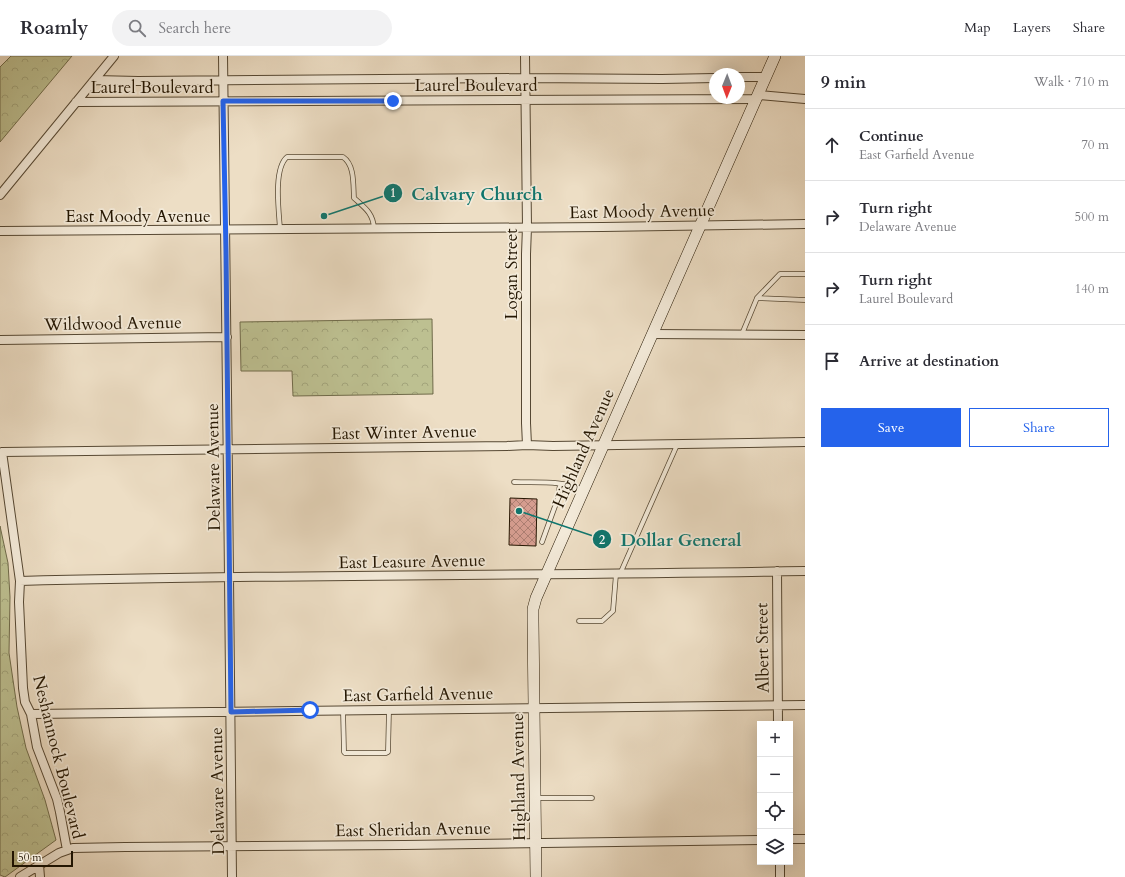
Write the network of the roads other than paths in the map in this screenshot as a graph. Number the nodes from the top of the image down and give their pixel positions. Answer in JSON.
{"nodes":[{"id":1,"x":114,"y":56,"type":"edge"},
{"id":2,"x":223,"y":56,"type":"edge"},
{"id":3,"x":525,"y":56,"type":"edge"},
{"id":4,"x":775,"y":56,"type":"edge"},
{"id":5,"x":745,"y":77,"type":"edge"},
{"id":6,"x":766,"y":77,"type":"junction"},
{"id":7,"x":526,"y":78,"type":"junction"},
{"id":8,"x":709,"y":78,"type":"edge"},
{"id":9,"x":95,"y":80,"type":"junction"},
{"id":10,"x":223,"y":80,"type":"junction"},
{"id":11,"x":757,"y":97,"type":"junction"},
{"id":12,"x":805,"y":99,"type":"edge"},
{"id":13,"x":526,"y":100,"type":"junction"},
{"id":14,"x":223,"y":101,"type":"junction"},
{"id":15,"x":76,"y":102,"type":"junction"},
{"id":16,"x":0,"y":195,"type":"edge"},
{"id":17,"x":805,"y":224,"type":"edge"},
{"id":18,"x":700,"y":225,"type":"junction"},
{"id":19,"x":527,"y":227,"type":"junction"},
{"id":20,"x":374,"y":228,"type":"junction"},
{"id":21,"x":225,"y":230,"type":"junction"},
{"id":22,"x":280,"y":230,"type":"junction"},
{"id":23,"x":0,"y":231,"type":"edge"},
{"id":24,"x":805,"y":274,"type":"edge"},
{"id":25,"x":757,"y":298,"type":"junction"},
{"id":26,"x":805,"y":300,"type":"edge"},
{"id":27,"x":652,"y":334,"type":"junction"},
{"id":28,"x":742,"y":335,"type":"junction"},
{"id":29,"x":805,"y":335,"type":"edge"},
{"id":30,"x":227,"y":337,"type":"junction"},
{"id":31,"x":0,"y":340,"type":"edge"},
{"id":32,"x":805,"y":442,"type":"edge"},
{"id":33,"x":678,"y":444,"type":"junction"},
{"id":34,"x":527,"y":445,"type":"junction"},
{"id":35,"x":603,"y":445,"type":"junction"},
{"id":36,"x":227,"y":449,"type":"junction"},
{"id":37,"x":2,"y":452,"type":"joint"},
{"id":38,"x":514,"y":482,"type":"dead end"},
{"id":39,"x":560,"y":484,"type":"junction"},
{"id":40,"x":584,"y":490,"type":"junction"},
{"id":41,"x":542,"y":542,"type":"dead end"},
{"id":42,"x":777,"y":571,"type":"junction"},
{"id":43,"x":805,"y":571,"type":"edge"},
{"id":44,"x":546,"y":574,"type":"junction"},
{"id":45,"x":618,"y":574,"type":"junction"},
{"id":46,"x":229,"y":577,"type":"junction"},
{"id":47,"x":20,"y":582,"type":"junction"},
{"id":48,"x":579,"y":621,"type":"dead end"},
{"id":49,"x":778,"y":705,"type":"junction"},
{"id":50,"x":805,"y":705,"type":"edge"},
{"id":51,"x":534,"y":708,"type":"junction"},
{"id":52,"x":344,"y":710,"type":"junction"},
{"id":53,"x":389,"y":710,"type":"junction"},
{"id":54,"x":231,"y":712,"type":"junction"},
{"id":55,"x":31,"y":714,"type":"junction"},
{"id":56,"x":778,"y":721,"type":"edge"},
{"id":57,"x":535,"y":798,"type":"junction"},
{"id":58,"x":592,"y":798,"type":"dead end"},
{"id":59,"x":793,"y":839,"type":"edge"},
{"id":60,"x":805,"y":839,"type":"edge"},
{"id":61,"x":757,"y":840,"type":"edge"},
{"id":62,"x":536,"y":842,"type":"junction"},
{"id":63,"x":232,"y":845,"type":"junction"},
{"id":64,"x":67,"y":850,"type":"junction"},
{"id":65,"x":40,"y":865,"type":"junction"},
{"id":66,"x":780,"y":865,"type":"edge"},
{"id":67,"x":20,"y":877,"type":"edge"},
{"id":68,"x":40,"y":877,"type":"edge"},
{"id":69,"x":232,"y":877,"type":"edge"},
{"id":70,"x":536,"y":877,"type":"edge"},
{"id":71,"x":780,"y":877,"type":"edge"}],
"edges":[{"from":1,"to":9,"type":"street"},
{"from":2,"to":10,"type":"street","name":"Delaware Avenue"},
{"from":3,"to":7,"type":"street","name":"Logan Street"},
{"from":4,"to":6,"type":"main road","name":"Highland Avenue"},
{"from":5,"to":6,"type":"street"},
{"from":6,"to":11,"type":"main road","name":"Highland Avenue"},
{"from":7,"to":8,"type":"street","name":"Laurel Boulevard"},
{"from":7,"to":10,"type":"street","name":"Laurel Boulevard"},
{"from":7,"to":13,"type":"street","name":"Logan Street"},
{"from":9,"to":10,"type":"street","name":"Laurel Boulevard"},
{"from":9,"to":15,"type":"street"},
{"from":10,"to":14,"type":"street","name":"Delaware Avenue"},
{"from":11,"to":12,"type":"street","name":"Laurel Boulevard"},
{"from":11,"to":13,"type":"street","name":"Laurel Boulevard"},
{"from":11,"to":18,"type":"main road","name":"Highland Avenue"},
{"from":13,"to":14,"type":"street","name":"Laurel Boulevard"},
{"from":13,"to":19,"type":"street","name":"Logan Street"},
{"from":14,"to":15,"type":"street","name":"Laurel Boulevard"},
{"from":14,"to":21,"type":"street","name":"Delaware Avenue"},
{"from":15,"to":16,"type":"street"},
{"from":17,"to":18,"type":"street","name":"East Moody Avenue"},
{"from":18,"to":19,"type":"street","name":"East Moody Avenue"},
{"from":18,"to":27,"type":"main road","name":"Highland Avenue"},
{"from":19,"to":20,"type":"street","name":"East Moody Avenue"},
{"from":19,"to":34,"type":"street","name":"Logan Street"},
{"from":20,"to":22,"type":"street","name":"East Moody Avenue"},
{"from":20,"to":22,"type":"lane"},
{"from":21,"to":22,"type":"street","name":"East Moody Avenue"},
{"from":21,"to":23,"type":"street","name":"East Moody Avenue"},
{"from":21,"to":30,"type":"street","name":"Delaware Avenue"},
{"from":24,"to":25,"type":"lane"},
{"from":25,"to":26,"type":"lane"},
{"from":25,"to":28,"type":"lane"},
{"from":27,"to":28,"type":"street"},
{"from":27,"to":35,"type":"main road","name":"Highland Avenue"},
{"from":28,"to":29,"type":"street"},
{"from":30,"to":31,"type":"street","name":"Wildwood Avenue"},
{"from":30,"to":36,"type":"street","name":"Delaware Avenue"},
{"from":32,"to":33,"type":"street","name":"East Winter Avenue"},
{"from":33,"to":35,"type":"street","name":"East Winter Avenue"},
{"from":33,"to":45,"type":"lane"},
{"from":34,"to":35,"type":"street","name":"East Winter Avenue"},
{"from":34,"to":36,"type":"street","name":"East Winter Avenue"},
{"from":35,"to":40,"type":"main road","name":"Highland Avenue"},
{"from":36,"to":37,"type":"street","name":"East Winter Avenue"},
{"from":36,"to":46,"type":"street","name":"Delaware Avenue"},
{"from":37,"to":47,"type":"street","name":"Neshannock Boulevard"},
{"from":38,"to":39,"type":"lane"},
{"from":39,"to":40,"type":"lane"},
{"from":39,"to":41,"type":"lane"},
{"from":40,"to":44,"type":"main road","name":"Highland Avenue"},
{"from":42,"to":43,"type":"street","name":"East Leasure Avenue"},
{"from":42,"to":45,"type":"street","name":"East Leasure Avenue"},
{"from":42,"to":49,"type":"street","name":"Albert Street"},
{"from":44,"to":45,"type":"street","name":"East Leasure Avenue"},
{"from":44,"to":46,"type":"street","name":"East Leasure Avenue"},
{"from":44,"to":51,"type":"main road","name":"Highland Avenue"},
{"from":45,"to":48,"type":"lane"},
{"from":46,"to":47,"type":"street","name":"East Leasure Avenue"},
{"from":46,"to":54,"type":"street","name":"Delaware Avenue"},
{"from":47,"to":55,"type":"street","name":"Neshannock Boulevard"},
{"from":49,"to":50,"type":"street","name":"East Garfield Avenue"},
{"from":49,"to":51,"type":"street","name":"East Garfield Avenue"},
{"from":49,"to":56,"type":"street","name":"Albert Street"},
{"from":51,"to":53,"type":"street","name":"East Garfield Avenue"},
{"from":51,"to":57,"type":"main road","name":"Highland Avenue"},
{"from":52,"to":53,"type":"street","name":"East Garfield Avenue"},
{"from":52,"to":53,"type":"lane"},
{"from":52,"to":54,"type":"street","name":"East Garfield Avenue"},
{"from":54,"to":55,"type":"street","name":"East Garfield Avenue"},
{"from":54,"to":63,"type":"street","name":"Delaware Avenue"},
{"from":55,"to":64,"type":"street","name":"Neshannock Boulevard"},
{"from":57,"to":58,"type":"lane"},
{"from":57,"to":62,"type":"main road","name":"Highland Avenue"},
{"from":59,"to":60,"type":"street"},
{"from":61,"to":62,"type":"street","name":"East Sheridan Avenue"},
{"from":62,"to":63,"type":"street","name":"East Sheridan Avenue"},
{"from":62,"to":70,"type":"main road","name":"Highland Avenue"},
{"from":63,"to":64,"type":"street","name":"East Sheridan Avenue"},
{"from":63,"to":69,"type":"street","name":"Delaware Avenue"},
{"from":64,"to":65,"type":"street","name":"Neshannock Boulevard"},
{"from":65,"to":67,"type":"street","name":"Neshannock Boulevard"},
{"from":65,"to":68,"type":"street"},
{"from":66,"to":71,"type":"street"}]}
